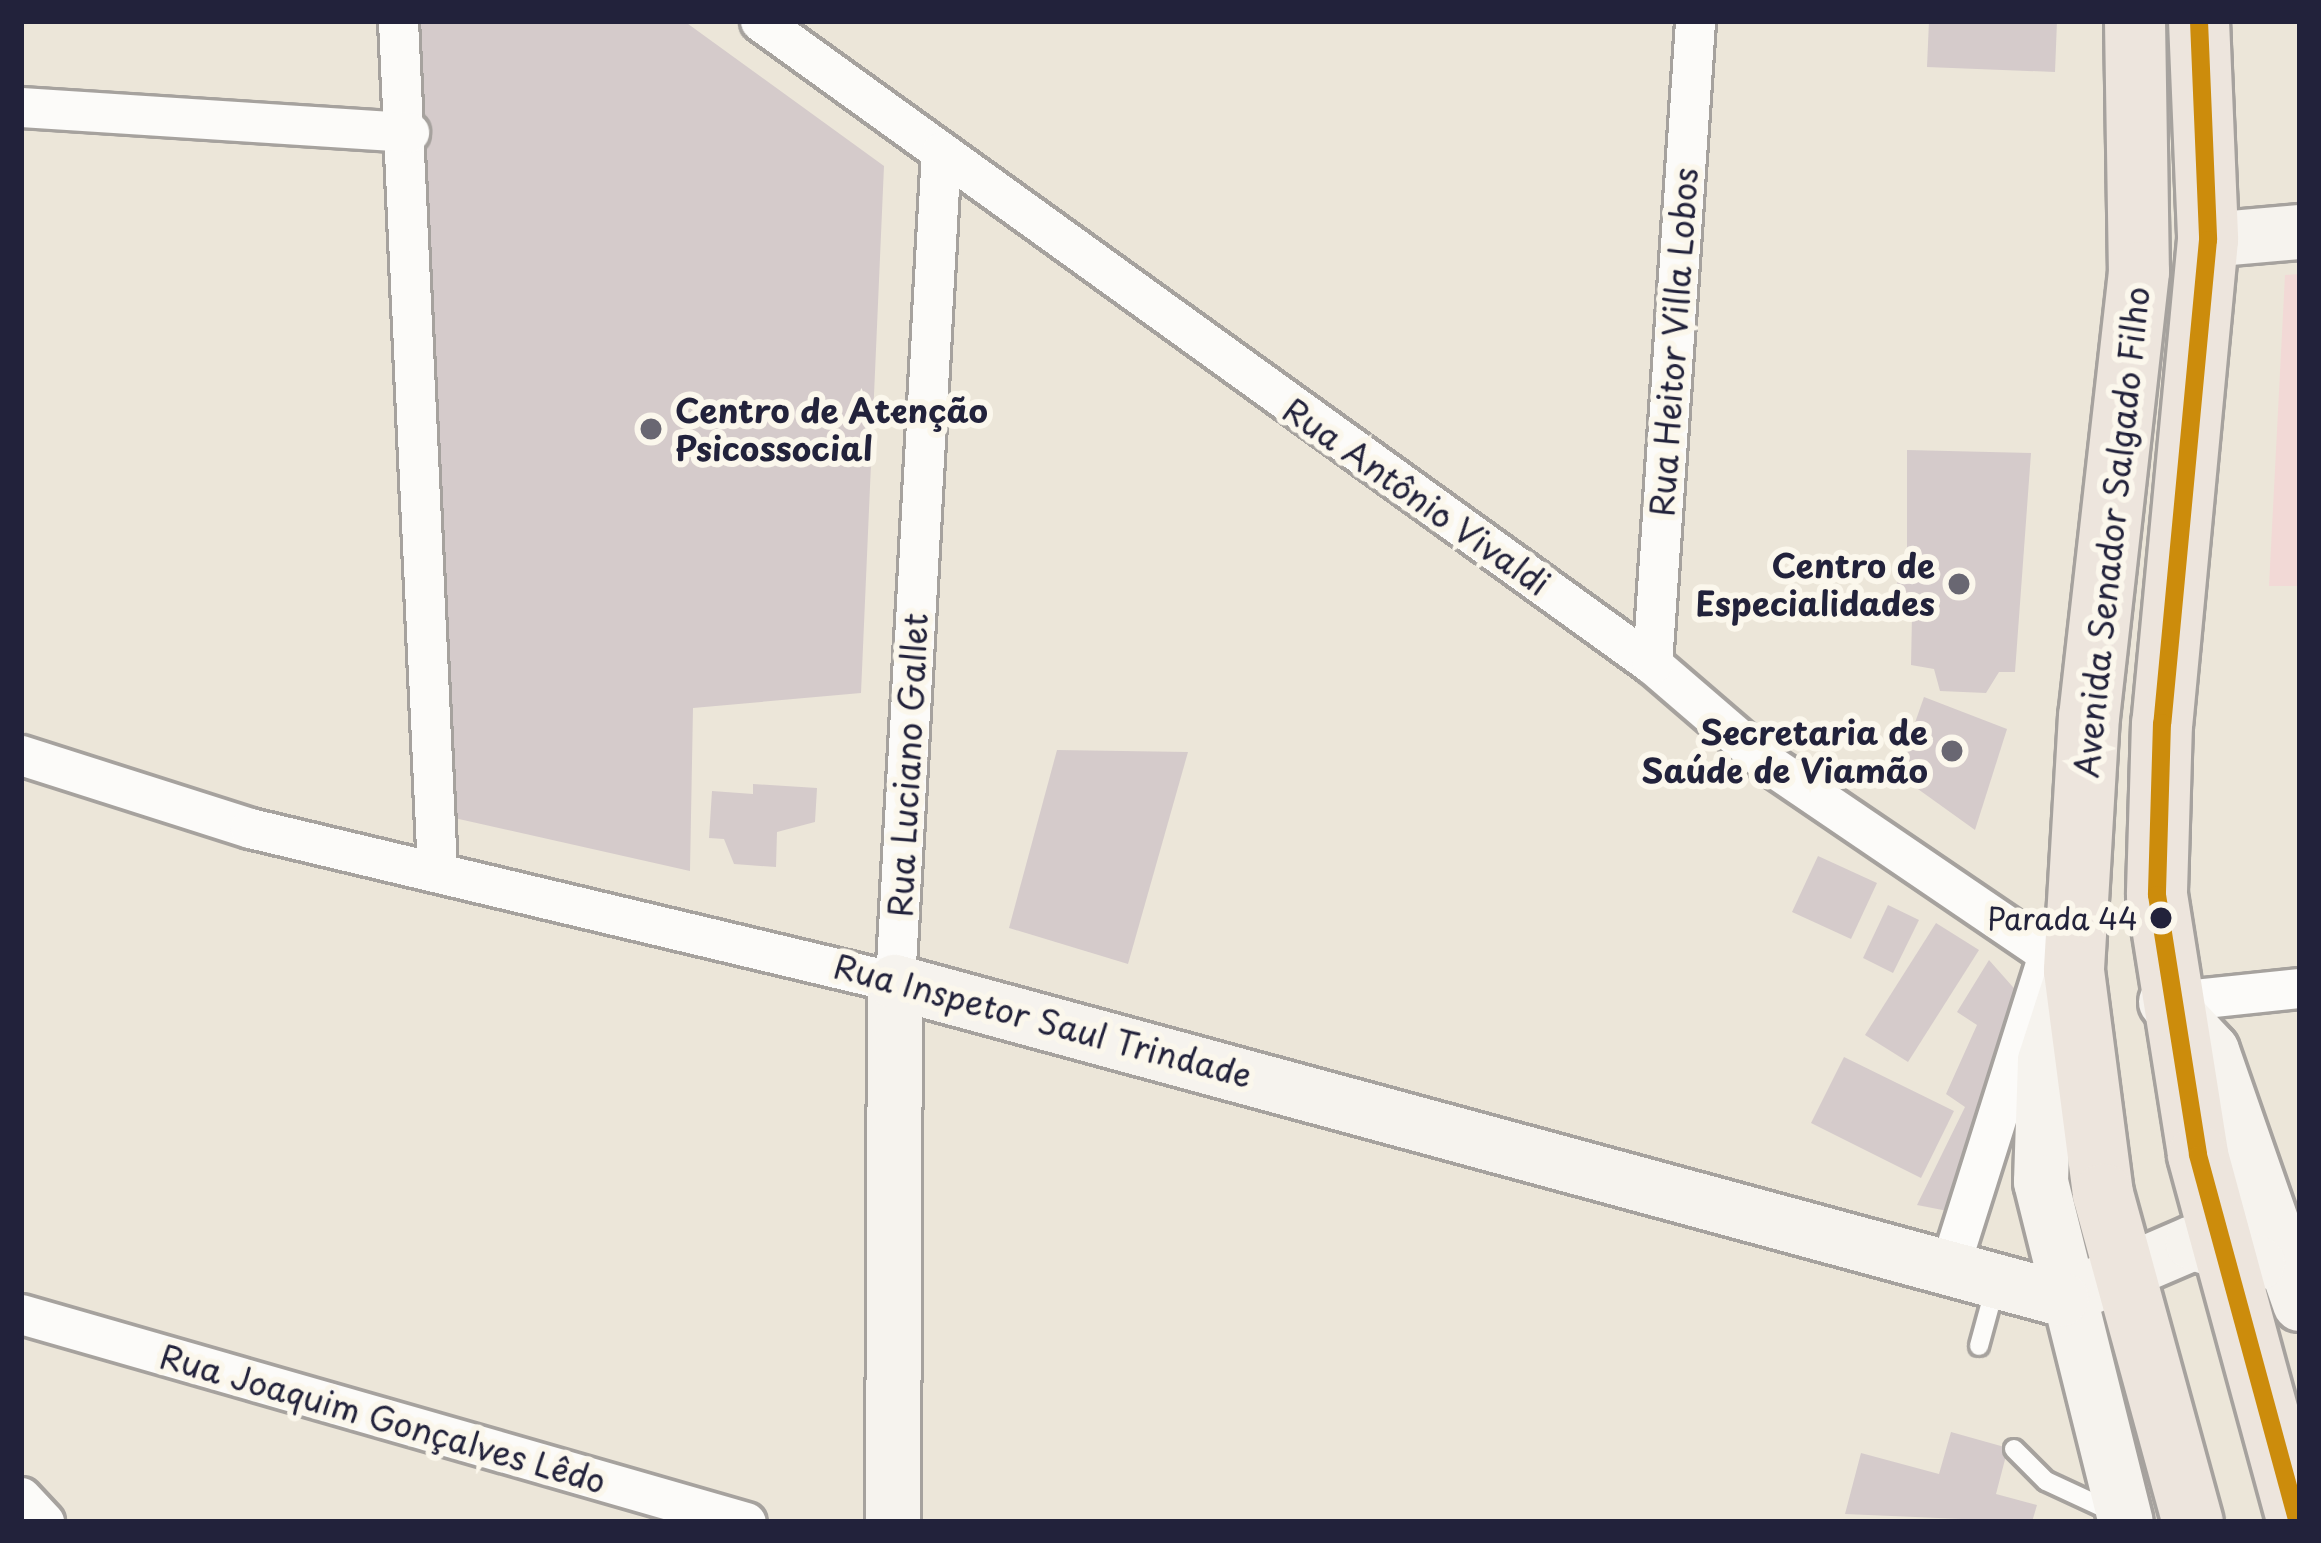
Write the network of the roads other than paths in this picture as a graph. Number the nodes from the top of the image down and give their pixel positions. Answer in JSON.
{"nodes":[{"id":1,"x":398,"y":21,"type":"edge"},
{"id":2,"x":760,"y":21,"type":"edge"},
{"id":3,"x":2135,"y":21,"type":"edge"},
{"id":4,"x":2199,"y":21,"type":"edge"},
{"id":5,"x":1685,"y":27,"type":"edge"},
{"id":6,"x":21,"y":107,"type":"edge"},
{"id":7,"x":409,"y":132,"type":"junction"},
{"id":8,"x":941,"y":152,"type":"junction"},
{"id":9,"x":2300,"y":232,"type":"edge"},
{"id":10,"x":2208,"y":240,"type":"junction"},
{"id":11,"x":1652,"y":664,"type":"junction"},
{"id":12,"x":21,"y":755,"type":"edge"},
{"id":13,"x":437,"y":869,"type":"junction"},
{"id":14,"x":2061,"y":963,"type":"junction"},
{"id":15,"x":895,"y":982,"type":"junction"},
{"id":16,"x":2300,"y":988,"type":"edge"},
{"id":17,"x":2166,"y":1002,"type":"junction"},
{"id":18,"x":2219,"y":1244,"type":"junction"},
{"id":19,"x":1975,"y":1269,"type":"junction"},
{"id":20,"x":2123,"y":1273,"type":"junction"},
{"id":21,"x":2062,"y":1299,"type":"junction"},
{"id":22,"x":2300,"y":1305,"type":"edge"},
{"id":23,"x":21,"y":1314,"type":"edge"},
{"id":24,"x":1979,"y":1346,"type":"dead end"},
{"id":25,"x":2014,"y":1449,"type":"dead end"},
{"id":26,"x":21,"y":1497,"type":"edge"},
{"id":27,"x":2125,"y":1519,"type":"edge"},
{"id":28,"x":44,"y":1522,"type":"edge"},
{"id":29,"x":746,"y":1522,"type":"edge"},
{"id":30,"x":893,"y":1522,"type":"edge"},
{"id":31,"x":2192,"y":1522,"type":"edge"},
{"id":32,"x":2298,"y":1522,"type":"edge"}],
"edges":[{"from":1,"to":7,"type":"street"},
{"from":2,"to":8,"type":"street","name":"Rua Antônio Vivaldi"},
{"from":3,"to":14,"type":"main road","name":"Avenida Senador Salgado Filho"},
{"from":4,"to":10,"type":"main road","name":"Avenida Senador Salgado Filho"},
{"from":5,"to":11,"type":"street","name":"Rua Heitor Villa Lobos"},
{"from":6,"to":7,"type":"street"},
{"from":7,"to":13,"type":"street"},
{"from":8,"to":11,"type":"street","name":"Rua Antônio Vivaldi"},
{"from":8,"to":15,"type":"street","name":"Rua Luciano Gallet"},
{"from":9,"to":10,"type":"street"},
{"from":10,"to":17,"type":"main road","name":"Avenida Senador Salgado Filho"},
{"from":11,"to":14,"type":"street","name":"Rua Antônio Vivaldi"},
{"from":12,"to":13,"type":"street","name":"Rua Inspetor Saul Trindade"},
{"from":13,"to":15,"type":"street","name":"Rua Inspetor Saul Trindade"},
{"from":14,"to":19,"type":"street"},
{"from":14,"to":20,"type":"main road","name":"Avenida Senador Salgado Filho"},
{"from":14,"to":21,"type":"street","name":"Avenida Senador Salgado Filho"},
{"from":15,"to":19,"type":"street","name":"Rua Inspetor Saul Trindade"},
{"from":15,"to":30,"type":"street","name":"Rua Luciano Gallet"},
{"from":16,"to":17,"type":"street"},
{"from":17,"to":18,"type":"main road","name":"Avenida Senador Salgado Filho"},
{"from":17,"to":22,"type":"street"},
{"from":18,"to":20,"type":"street"},
{"from":18,"to":22,"type":"street"},
{"from":18,"to":32,"type":"main road","name":"Avenida Senador Salgado Filho"},
{"from":19,"to":21,"type":"street","name":"Rua Inspetor Saul Trindade"},
{"from":19,"to":24,"type":"lane"},
{"from":20,"to":21,"type":"street"},
{"from":20,"to":31,"type":"main road","name":"Avenida Senador Salgado Filho"},
{"from":21,"to":27,"type":"street","name":"Avenida Senador Salgado Filho"},
{"from":23,"to":29,"type":"street","name":"Rua Joaquim Gonçalves Lêdo"},
{"from":25,"to":27,"type":"lane"},
{"from":26,"to":28,"type":"street"}]}
